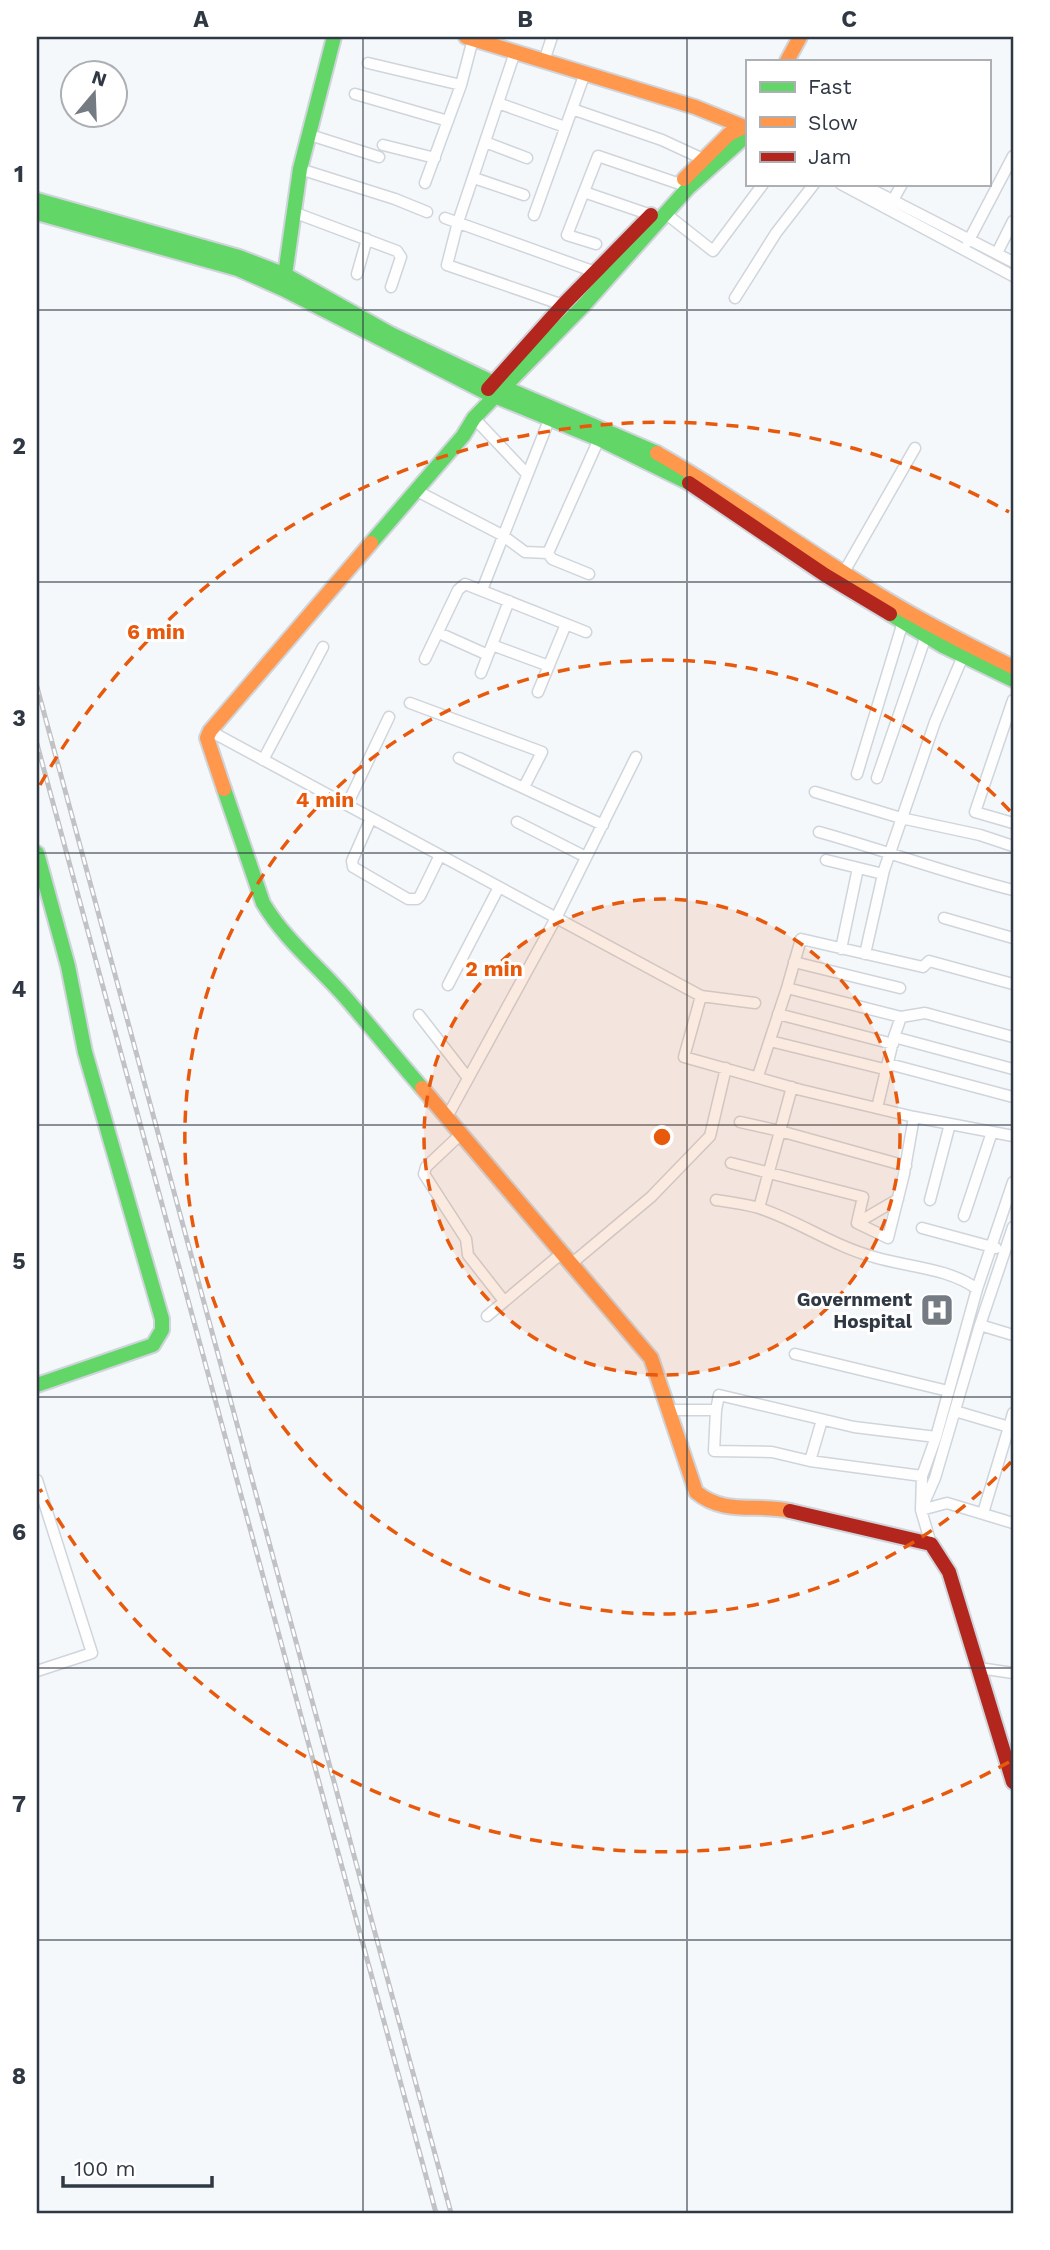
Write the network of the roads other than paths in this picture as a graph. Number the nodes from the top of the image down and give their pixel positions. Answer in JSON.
{"nodes":[{"id":1,"x":334,"y":37,"type":"edge"},
{"id":2,"x":492,"y":37,"type":"edge"},
{"id":3,"x":552,"y":37,"type":"edge"},
{"id":4,"x":800,"y":37,"type":"edge"},
{"id":5,"x":810,"y":37,"type":"edge"},
{"id":6,"x":470,"y":38,"type":"edge"},
{"id":7,"x":515,"y":52,"type":"junction"},
{"id":8,"x":545,"y":57,"type":"junction"},
{"id":9,"x":788,"y":60,"type":"edge"},
{"id":10,"x":798,"y":60,"type":"edge"},
{"id":11,"x":368,"y":63,"type":"dead end"},
{"id":12,"x":584,"y":73,"type":"junction"},
{"id":13,"x":461,"y":85,"type":"junction"},
{"id":14,"x":355,"y":94,"type":"dead end"},
{"id":15,"x":498,"y":103,"type":"junction"},
{"id":16,"x":572,"y":109,"type":"junction"},
{"id":17,"x":448,"y":121,"type":"junction"},
{"id":18,"x":565,"y":127,"type":"junction"},
{"id":19,"x":745,"y":127,"type":"edge"},
{"id":20,"x":307,"y":134,"type":"junction"},
{"id":21,"x":485,"y":142,"type":"junction"},
{"id":22,"x":383,"y":145,"type":"dead end"},
{"id":23,"x":379,"y":156,"type":"dead end"},
{"id":24,"x":1013,"y":156,"type":"edge"},
{"id":25,"x":435,"y":158,"type":"junction"},
{"id":26,"x":527,"y":158,"type":"dead end"},
{"id":27,"x":703,"y":159,"type":"junction"},
{"id":28,"x":300,"y":169,"type":"junction"},
{"id":29,"x":474,"y":178,"type":"junction"},
{"id":30,"x":425,"y":183,"type":"dead end"},
{"id":31,"x":680,"y":184,"type":"junction"},
{"id":32,"x":762,"y":186,"type":"edge"},
{"id":33,"x":812,"y":186,"type":"edge"},
{"id":34,"x":845,"y":186,"type":"edge"},
{"id":35,"x":865,"y":186,"type":"edge"},
{"id":36,"x":901,"y":186,"type":"edge"},
{"id":37,"x":584,"y":192,"type":"junction"},
{"id":38,"x":524,"y":195,"type":"dead end"},
{"id":39,"x":37,"y":200,"type":"edge"},
{"id":40,"x":893,"y":201,"type":"junction"},
{"id":41,"x":293,"y":212,"type":"junction"},
{"id":42,"x":427,"y":212,"type":"dead end"},
{"id":43,"x":37,"y":213,"type":"edge"},
{"id":44,"x":658,"y":214,"type":"junction"},
{"id":45,"x":534,"y":215,"type":"dead end"},
{"id":46,"x":445,"y":218,"type":"dead end"},
{"id":47,"x":1013,"y":221,"type":"edge"},
{"id":48,"x":458,"y":222,"type":"junction"},
{"id":49,"x":367,"y":239,"type":"junction"},
{"id":50,"x":596,"y":244,"type":"dead end"},
{"id":51,"x":967,"y":244,"type":"junction"},
{"id":52,"x":996,"y":253,"type":"junction"},
{"id":53,"x":1013,"y":262,"type":"edge"},
{"id":54,"x":239,"y":263,"type":"junction"},
{"id":55,"x":357,"y":274,"type":"dead end"},
{"id":56,"x":603,"y":275,"type":"junction"},
{"id":57,"x":1013,"y":276,"type":"edge"},
{"id":58,"x":284,"y":282,"type":"junction"},
{"id":59,"x":391,"y":287,"type":"dead end"},
{"id":60,"x":735,"y":298,"type":"dead end"},
{"id":61,"x":563,"y":305,"type":"junction"},
{"id":62,"x":495,"y":390,"type":"junction"},
{"id":63,"x":551,"y":413,"type":"junction"},
{"id":64,"x":477,"y":416,"type":"junction"},
{"id":65,"x":599,"y":439,"type":"junction"},
{"id":66,"x":915,"y":448,"type":"dead end"},
{"id":67,"x":527,"y":474,"type":"junction"},
{"id":68,"x":417,"y":491,"type":"junction"},
{"id":69,"x":502,"y":535,"type":"junction"},
{"id":70,"x":548,"y":553,"type":"junction"},
{"id":71,"x":844,"y":572,"type":"junction"},
{"id":72,"x":589,"y":574,"type":"dead end"},
{"id":73,"x":482,"y":590,"type":"junction"},
{"id":74,"x":509,"y":601,"type":"junction"},
{"id":75,"x":903,"y":622,"type":"junction"},
{"id":76,"x":566,"y":624,"type":"junction"},
{"id":77,"x":929,"y":630,"type":"junction"},
{"id":78,"x":586,"y":632,"type":"dead end"},
{"id":79,"x":439,"y":634,"type":"junction"},
{"id":80,"x":492,"y":645,"type":"junction"},
{"id":81,"x":323,"y":646,"type":"dead end"},
{"id":82,"x":488,"y":655,"type":"junction"},
{"id":83,"x":963,"y":656,"type":"junction"},
{"id":84,"x":425,"y":659,"type":"dead end"},
{"id":85,"x":548,"y":666,"type":"junction"},
{"id":86,"x":1013,"y":667,"type":"edge"},
{"id":87,"x":481,"y":673,"type":"dead end"},
{"id":88,"x":1013,"y":680,"type":"edge"},
{"id":89,"x":538,"y":692,"type":"dead end"},
{"id":90,"x":1013,"y":700,"type":"edge"},
{"id":91,"x":410,"y":703,"type":"dead end"},
{"id":92,"x":389,"y":717,"type":"dead end"},
{"id":93,"x":210,"y":731,"type":"junction"},
{"id":94,"x":636,"y":757,"type":"dead end"},
{"id":95,"x":459,"y":758,"type":"dead end"},
{"id":96,"x":263,"y":760,"type":"junction"},
{"id":97,"x":857,"y":774,"type":"dead end"},
{"id":98,"x":877,"y":778,"type":"dead end"},
{"id":99,"x":524,"y":788,"type":"junction"},
{"id":100,"x":815,"y":792,"type":"dead end"},
{"id":101,"x":347,"y":805,"type":"junction"},
{"id":102,"x":371,"y":818,"type":"junction"},
{"id":103,"x":901,"y":818,"type":"junction"},
{"id":104,"x":517,"y":822,"type":"dead end"},
{"id":105,"x":1013,"y":823,"type":"edge"},
{"id":106,"x":603,"y":825,"type":"junction"},
{"id":107,"x":819,"y":832,"type":"dead end"},
{"id":108,"x":1013,"y":846,"type":"edge"},
{"id":109,"x":890,"y":852,"type":"junction"},
{"id":110,"x":37,"y":853,"type":"edge"},
{"id":111,"x":440,"y":855,"type":"junction"},
{"id":112,"x":584,"y":856,"type":"junction"},
{"id":113,"x":826,"y":860,"type":"dead end"},
{"id":114,"x":858,"y":868,"type":"junction"},
{"id":115,"x":883,"y":874,"type":"junction"},
{"id":116,"x":499,"y":887,"type":"junction"},
{"id":117,"x":1013,"y":890,"type":"edge"},
{"id":118,"x":43,"y":892,"type":"edge"},
{"id":119,"x":556,"y":918,"type":"junction"},
{"id":120,"x":944,"y":918,"type":"dead end"},
{"id":121,"x":1013,"y":938,"type":"edge"},
{"id":122,"x":841,"y":948,"type":"junction"},
{"id":123,"x":865,"y":954,"type":"junction"},
{"id":124,"x":794,"y":962,"type":"junction"},
{"id":125,"x":1013,"y":984,"type":"edge"},
{"id":126,"x":448,"y":985,"type":"dead end"},
{"id":127,"x":787,"y":988,"type":"junction"},
{"id":128,"x":900,"y":988,"type":"dead end"},
{"id":129,"x":701,"y":996,"type":"junction"},
{"id":130,"x":755,"y":1003,"type":"dead end"},
{"id":131,"x":778,"y":1014,"type":"junction"},
{"id":132,"x":419,"y":1015,"type":"dead end"},
{"id":133,"x":901,"y":1017,"type":"junction"},
{"id":134,"x":1013,"y":1037,"type":"edge"},
{"id":135,"x":893,"y":1040,"type":"junction"},
{"id":136,"x":769,"y":1041,"type":"junction"},
{"id":137,"x":888,"y":1067,"type":"junction"},
{"id":138,"x":726,"y":1068,"type":"junction"},
{"id":139,"x":1013,"y":1069,"type":"edge"},
{"id":140,"x":758,"y":1076,"type":"junction"},
{"id":141,"x":468,"y":1078,"type":"junction"},
{"id":142,"x":792,"y":1087,"type":"junction"},
{"id":143,"x":1013,"y":1097,"type":"edge"},
{"id":144,"x":877,"y":1108,"type":"junction"},
{"id":145,"x":447,"y":1117,"type":"junction"},
{"id":146,"x":914,"y":1117,"type":"junction"},
{"id":147,"x":740,"y":1122,"type":"dead end"},
{"id":148,"x":950,"y":1124,"type":"junction"},
{"id":149,"x":780,"y":1131,"type":"junction"},
{"id":150,"x":992,"y":1132,"type":"junction"},
{"id":151,"x":461,"y":1134,"type":"junction"},
{"id":152,"x":1013,"y":1136,"type":"edge"},
{"id":153,"x":731,"y":1163,"type":"dead end"},
{"id":154,"x":905,"y":1166,"type":"junction"},
{"id":155,"x":768,"y":1171,"type":"junction"},
{"id":156,"x":1013,"y":1182,"type":"edge"},
{"id":157,"x":716,"y":1199,"type":"dead end"},
{"id":158,"x":898,"y":1199,"type":"junction"},
{"id":159,"x":930,"y":1200,"type":"dead end"},
{"id":160,"x":759,"y":1208,"type":"junction"},
{"id":161,"x":964,"y":1216,"type":"dead end"},
{"id":162,"x":857,"y":1223,"type":"junction"},
{"id":163,"x":1013,"y":1227,"type":"edge"},
{"id":164,"x":922,"y":1228,"type":"dead end"},
{"id":165,"x":991,"y":1247,"type":"junction"},
{"id":166,"x":1005,"y":1251,"type":"junction"},
{"id":167,"x":567,"y":1259,"type":"junction"},
{"id":168,"x":977,"y":1289,"type":"junction"},
{"id":169,"x":504,"y":1301,"type":"junction"},
{"id":170,"x":487,"y":1316,"type":"dead end"},
{"id":171,"x":980,"y":1325,"type":"junction"},
{"id":172,"x":1013,"y":1335,"type":"edge"},
{"id":173,"x":795,"y":1354,"type":"dead end"},
{"id":174,"x":37,"y":1385,"type":"edge"},
{"id":175,"x":948,"y":1391,"type":"junction"},
{"id":176,"x":669,"y":1410,"type":"junction"},
{"id":177,"x":716,"y":1410,"type":"junction"},
{"id":178,"x":955,"y":1411,"type":"junction"},
{"id":179,"x":1013,"y":1413,"type":"edge"},
{"id":180,"x":822,"y":1420,"type":"junction"},
{"id":181,"x":1011,"y":1428,"type":"edge"},
{"id":182,"x":936,"y":1437,"type":"junction"},
{"id":183,"x":810,"y":1461,"type":"junction"},
{"id":184,"x":922,"y":1476,"type":"junction"},
{"id":185,"x":37,"y":1480,"type":"edge"},
{"id":186,"x":921,"y":1510,"type":"junction"},
{"id":187,"x":982,"y":1513,"type":"junction"},
{"id":188,"x":1013,"y":1523,"type":"edge"},
{"id":189,"x":931,"y":1544,"type":"junction"},
{"id":190,"x":979,"y":1668,"type":"junction"},
{"id":191,"x":37,"y":1671,"type":"edge"},
{"id":192,"x":1013,"y":1674,"type":"edge"},
{"id":193,"x":1013,"y":1782,"type":"edge"}],
"edges":[{"from":1,"to":20,"type":"street"},
{"from":2,"to":8,"type":"street"},
{"from":3,"to":8,"type":"street"},
{"from":4,"to":9,"type":"street"},
{"from":5,"to":10,"type":"street"},
{"from":6,"to":7,"type":"street"},
{"from":6,"to":13,"type":"street"},
{"from":7,"to":8,"type":"street"},
{"from":7,"to":15,"type":"street"},
{"from":8,"to":12,"type":"street"},
{"from":8,"to":19,"type":"street"},
{"from":11,"to":13,"type":"street"},
{"from":12,"to":16,"type":"street"},
{"from":12,"to":19,"type":"street"},
{"from":13,"to":17,"type":"street"},
{"from":14,"to":17,"type":"street"},
{"from":15,"to":18,"type":"street"},
{"from":15,"to":21,"type":"street"},
{"from":16,"to":18,"type":"street"},
{"from":16,"to":27,"type":"street"},
{"from":17,"to":25,"type":"street"},
{"from":18,"to":45,"type":"street"},
{"from":19,"to":27,"type":"street"},
{"from":19,"to":44,"type":"street"},
{"from":20,"to":23,"type":"street"},
{"from":20,"to":28,"type":"street"},
{"from":21,"to":26,"type":"street"},
{"from":21,"to":29,"type":"street"},
{"from":22,"to":25,"type":"street"},
{"from":24,"to":51,"type":"street"},
{"from":25,"to":30,"type":"street"},
{"from":27,"to":31,"type":"street"},
{"from":28,"to":41,"type":"street"},
{"from":28,"to":42,"type":"street"},
{"from":29,"to":38,"type":"street"},
{"from":29,"to":48,"type":"street"},
{"from":31,"to":37,"type":"street"},
{"from":31,"to":44,"type":"street"},
{"from":32,"to":44,"type":"street"},
{"from":33,"to":60,"type":"street"},
{"from":34,"to":51,"type":"street"},
{"from":35,"to":40,"type":"street"},
{"from":36,"to":40,"type":"street"},
{"from":37,"to":44,"type":"street"},
{"from":37,"to":50,"type":"street"},
{"from":39,"to":54,"type":"street"},
{"from":40,"to":51,"type":"street"},
{"from":41,"to":49,"type":"street"},
{"from":41,"to":58,"type":"street"},
{"from":43,"to":54,"type":"street"},
{"from":44,"to":56,"type":"street"},
{"from":46,"to":48,"type":"street"},
{"from":47,"to":52,"type":"street"},
{"from":48,"to":56,"type":"street"},
{"from":48,"to":61,"type":"street"},
{"from":49,"to":55,"type":"street"},
{"from":49,"to":59,"type":"street"},
{"from":51,"to":52,"type":"street"},
{"from":51,"to":57,"type":"street"},
{"from":52,"to":53,"type":"street"},
{"from":54,"to":58,"type":"street"},
{"from":56,"to":61,"type":"street"},
{"from":56,"to":62,"type":"street"},
{"from":58,"to":62,"type":"street"},
{"from":61,"to":62,"type":"street"},
{"from":62,"to":63,"type":"street"},
{"from":62,"to":64,"type":"street"},
{"from":63,"to":65,"type":"street"},
{"from":63,"to":67,"type":"street"},
{"from":63,"to":71,"type":"street"},
{"from":64,"to":67,"type":"street"},
{"from":64,"to":68,"type":"street"},
{"from":65,"to":70,"type":"street"},
{"from":65,"to":75,"type":"street"},
{"from":66,"to":71,"type":"street"},
{"from":67,"to":69,"type":"street"},
{"from":68,"to":69,"type":"street"},
{"from":68,"to":93,"type":"street"},
{"from":69,"to":70,"type":"street"},
{"from":69,"to":73,"type":"street"},
{"from":70,"to":72,"type":"street"},
{"from":71,"to":77,"type":"street"},
{"from":73,"to":74,"type":"street"},
{"from":73,"to":79,"type":"street"},
{"from":74,"to":76,"type":"street"},
{"from":74,"to":80,"type":"street"},
{"from":75,"to":77,"type":"street"},
{"from":75,"to":97,"type":"street"},
{"from":76,"to":78,"type":"street"},
{"from":76,"to":85,"type":"street"},
{"from":77,"to":83,"type":"street"},
{"from":77,"to":86,"type":"street"},
{"from":77,"to":98,"type":"street"},
{"from":79,"to":82,"type":"street"},
{"from":79,"to":84,"type":"street"},
{"from":80,"to":82,"type":"street"},
{"from":80,"to":85,"type":"street"},
{"from":81,"to":96,"type":"street"},
{"from":82,"to":87,"type":"street"},
{"from":83,"to":88,"type":"street"},
{"from":83,"to":103,"type":"street"},
{"from":85,"to":89,"type":"street"},
{"from":90,"to":105,"type":"street"},
{"from":91,"to":99,"type":"street"},
{"from":92,"to":101,"type":"street"},
{"from":93,"to":96,"type":"street"},
{"from":93,"to":145,"type":"street"},
{"from":94,"to":106,"type":"street"},
{"from":95,"to":99,"type":"street"},
{"from":96,"to":101,"type":"street"},
{"from":99,"to":106,"type":"street"},
{"from":100,"to":103,"type":"street"},
{"from":101,"to":102,"type":"street"},
{"from":102,"to":111,"type":"street"},
{"from":102,"to":111,"type":"street"},
{"from":103,"to":108,"type":"street"},
{"from":103,"to":109,"type":"street"},
{"from":104,"to":112,"type":"street"},
{"from":106,"to":112,"type":"street"},
{"from":107,"to":109,"type":"street"},
{"from":109,"to":115,"type":"street"},
{"from":109,"to":117,"type":"street"},
{"from":110,"to":118,"type":"street"},
{"from":111,"to":116,"type":"street"},
{"from":112,"to":119,"type":"street"},
{"from":113,"to":114,"type":"street"},
{"from":114,"to":115,"type":"street"},
{"from":114,"to":122,"type":"street"},
{"from":115,"to":123,"type":"street"},
{"from":116,"to":119,"type":"street"},
{"from":116,"to":126,"type":"street"},
{"from":118,"to":174,"type":"street"},
{"from":119,"to":129,"type":"street"},
{"from":119,"to":141,"type":"street"},
{"from":120,"to":121,"type":"street"},
{"from":122,"to":123,"type":"street"},
{"from":122,"to":124,"type":"street"},
{"from":123,"to":125,"type":"street"},
{"from":124,"to":127,"type":"street"},
{"from":124,"to":128,"type":"street"},
{"from":127,"to":131,"type":"street"},
{"from":127,"to":133,"type":"street"},
{"from":129,"to":130,"type":"street"},
{"from":129,"to":138,"type":"street"},
{"from":131,"to":135,"type":"street"},
{"from":131,"to":136,"type":"street"},
{"from":132,"to":141,"type":"street"},
{"from":133,"to":134,"type":"street"},
{"from":133,"to":135,"type":"street"},
{"from":135,"to":137,"type":"street"},
{"from":135,"to":139,"type":"street"},
{"from":136,"to":137,"type":"street"},
{"from":136,"to":140,"type":"street"},
{"from":137,"to":143,"type":"street"},
{"from":137,"to":144,"type":"street"},
{"from":138,"to":140,"type":"street"},
{"from":138,"to":167,"type":"street"},
{"from":140,"to":142,"type":"street"},
{"from":141,"to":145,"type":"street"},
{"from":142,"to":144,"type":"street"},
{"from":142,"to":149,"type":"street"},
{"from":144,"to":146,"type":"street"},
{"from":145,"to":151,"type":"street"},
{"from":146,"to":148,"type":"street"},
{"from":146,"to":154,"type":"street"},
{"from":147,"to":149,"type":"street"},
{"from":148,"to":150,"type":"street"},
{"from":148,"to":159,"type":"street"},
{"from":149,"to":154,"type":"street"},
{"from":149,"to":155,"type":"street"},
{"from":150,"to":152,"type":"street"},
{"from":150,"to":161,"type":"street"},
{"from":151,"to":167,"type":"street"},
{"from":151,"to":169,"type":"street"},
{"from":153,"to":155,"type":"street"},
{"from":154,"to":158,"type":"street"},
{"from":155,"to":160,"type":"street"},
{"from":155,"to":162,"type":"street"},
{"from":156,"to":165,"type":"street"},
{"from":157,"to":160,"type":"street"},
{"from":158,"to":162,"type":"street"},
{"from":158,"to":162,"type":"street"},
{"from":160,"to":168,"type":"street"},
{"from":163,"to":166,"type":"street"},
{"from":164,"to":165,"type":"street"},
{"from":165,"to":166,"type":"street"},
{"from":165,"to":168,"type":"street"},
{"from":166,"to":171,"type":"street"},
{"from":167,"to":169,"type":"street"},
{"from":167,"to":176,"type":"street"},
{"from":168,"to":175,"type":"street"},
{"from":169,"to":170,"type":"street"},
{"from":171,"to":172,"type":"street"},
{"from":171,"to":178,"type":"street"},
{"from":173,"to":175,"type":"street"},
{"from":175,"to":182,"type":"street"},
{"from":176,"to":177,"type":"street"},
{"from":176,"to":189,"type":"street"},
{"from":177,"to":180,"type":"street"},
{"from":177,"to":183,"type":"street"},
{"from":178,"to":181,"type":"street"},
{"from":178,"to":186,"type":"street"},
{"from":179,"to":181,"type":"street"},
{"from":180,"to":182,"type":"street"},
{"from":180,"to":183,"type":"street"},
{"from":181,"to":187,"type":"street"},
{"from":182,"to":184,"type":"street"},
{"from":183,"to":184,"type":"street"},
{"from":184,"to":186,"type":"street"},
{"from":185,"to":191,"type":"street"},
{"from":186,"to":187,"type":"street"},
{"from":186,"to":189,"type":"street"},
{"from":187,"to":188,"type":"street"},
{"from":189,"to":190,"type":"street"},
{"from":190,"to":192,"type":"street"},
{"from":190,"to":193,"type":"street"}]}
